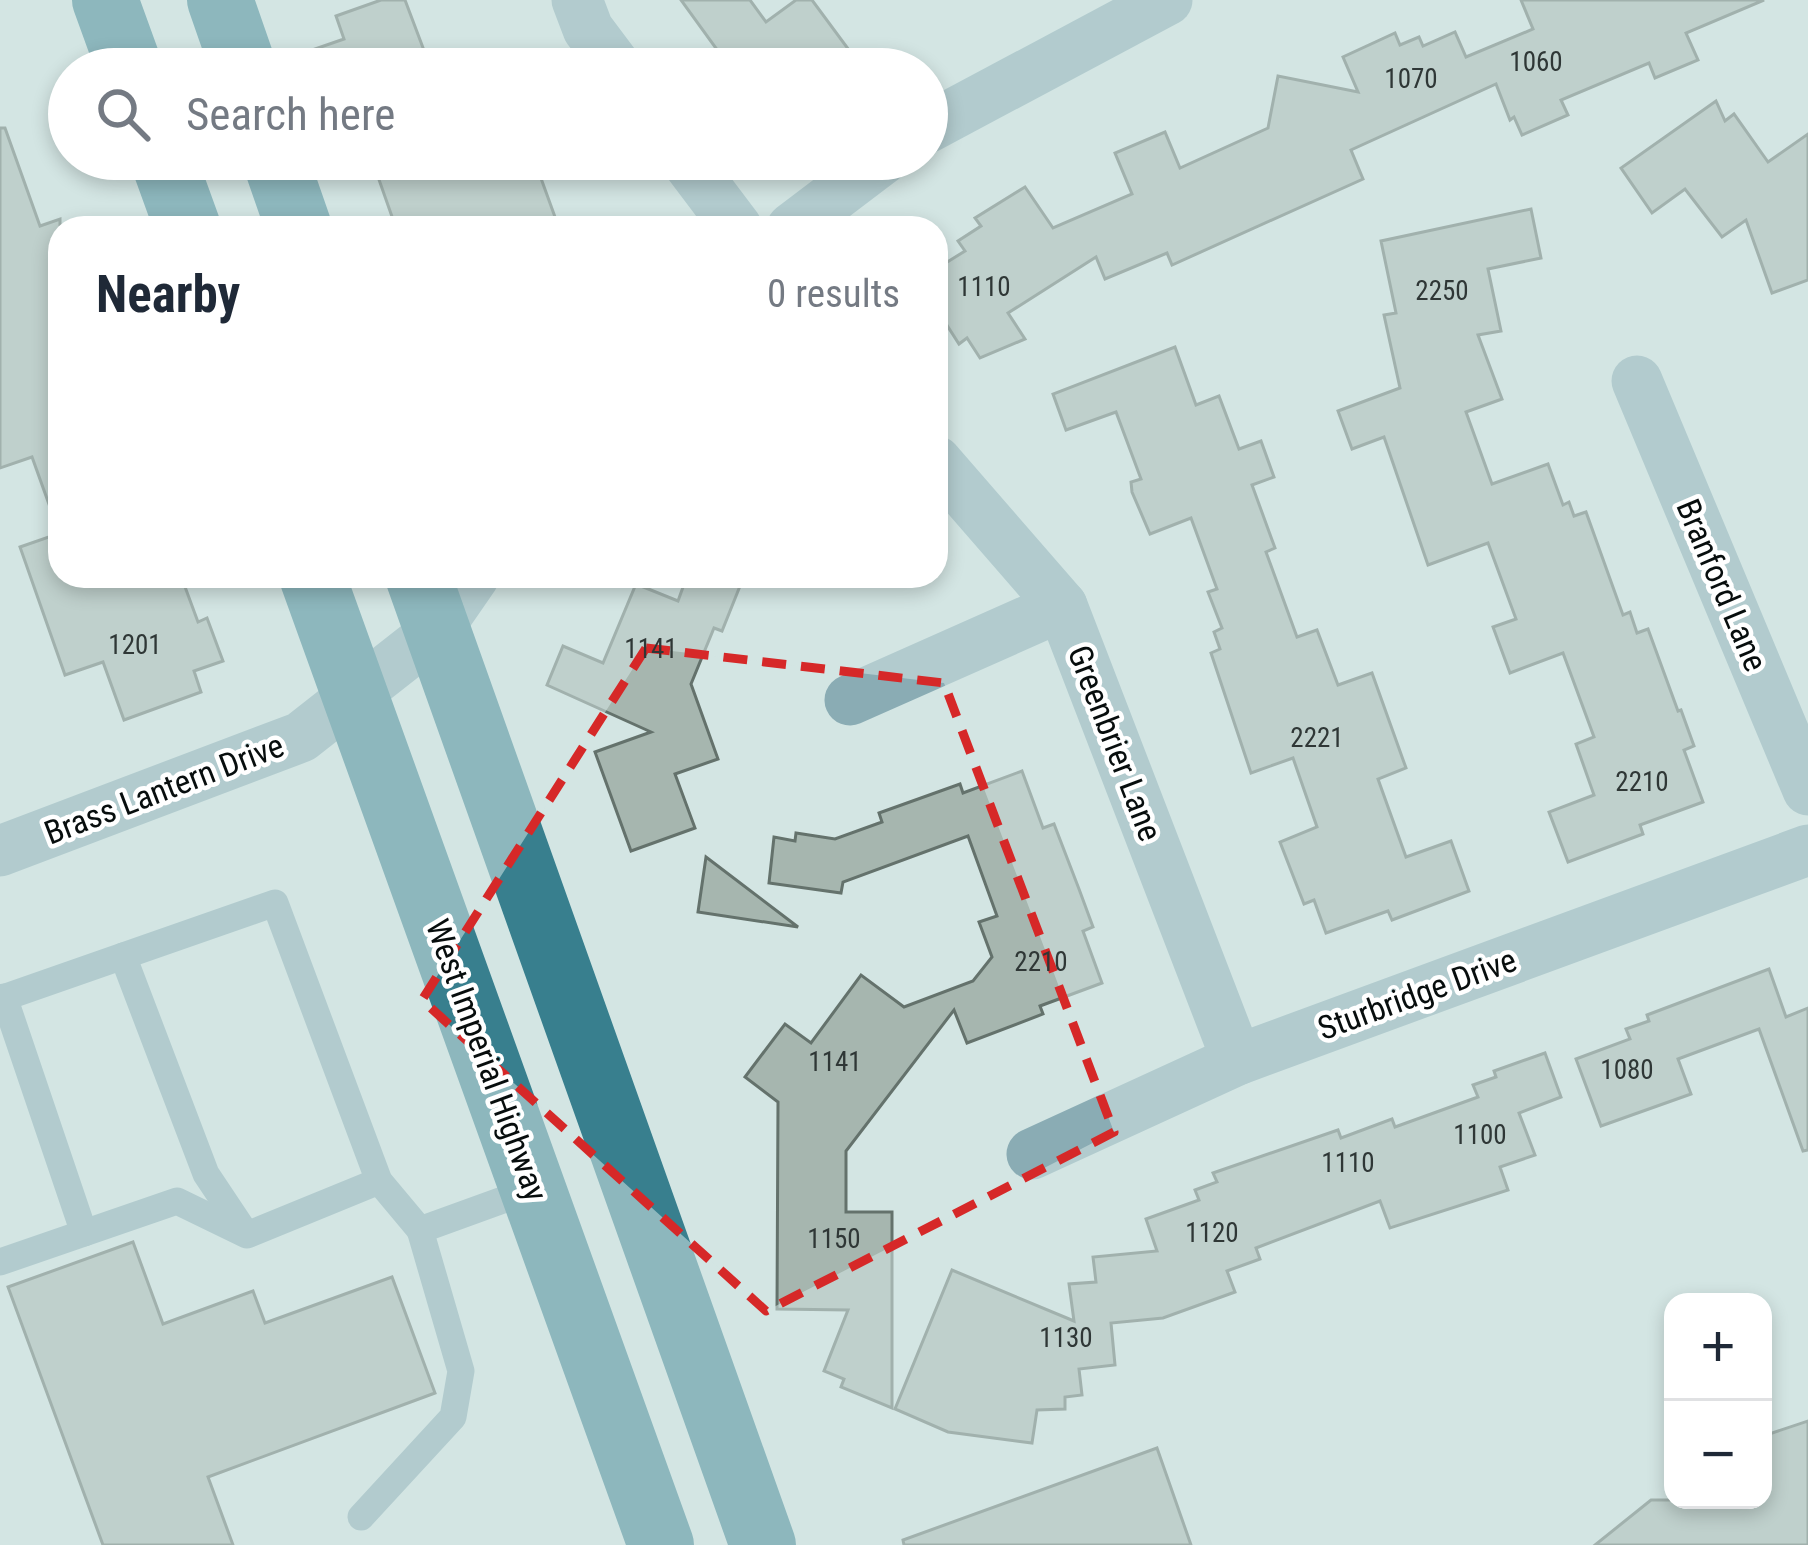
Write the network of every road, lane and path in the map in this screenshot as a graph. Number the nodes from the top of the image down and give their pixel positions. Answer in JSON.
{"nodes":[{"id":1,"x":105,"y":0,"type":"edge"},
{"id":2,"x":220,"y":0,"type":"edge"},
{"id":3,"x":577,"y":0,"type":"edge"},
{"id":4,"x":1166,"y":0,"type":"edge"},
{"id":5,"x":122,"y":48,"type":"edge"},
{"id":6,"x":237,"y":48,"type":"edge"},
{"id":7,"x":602,"y":48,"type":"edge"},
{"id":8,"x":948,"y":117,"type":"edge"},
{"id":9,"x":171,"y":180,"type":"edge"},
{"id":10,"x":282,"y":180,"type":"edge"},
{"id":11,"x":701,"y":180,"type":"edge"},
{"id":12,"x":855,"y":180,"type":"edge"},
{"id":13,"x":184,"y":216,"type":"edge"},
{"id":14,"x":295,"y":216,"type":"edge"},
{"id":15,"x":728,"y":216,"type":"edge"},
{"id":16,"x":808,"y":216,"type":"edge"},
{"id":17,"x":1637,"y":381,"type":"dead end"},
{"id":18,"x":948,"y":475,"type":"edge"},
{"id":19,"x":316,"y":588,"type":"edge"},
{"id":20,"x":454,"y":588,"type":"edge"},
{"id":21,"x":427,"y":604,"type":"edge"},
{"id":22,"x":1062,"y":606,"type":"junction"},
{"id":23,"x":355,"y":695,"type":"junction"},
{"id":24,"x":850,"y":700,"type":"dead end"},
{"id":25,"x":1808,"y":790,"type":"edge"},
{"id":26,"x":4,"y":837,"type":"edge"},
{"id":27,"x":1808,"y":850,"type":"edge"},
{"id":28,"x":123,"y":956,"type":"junction"},
{"id":29,"x":2,"y":998,"type":"edge"},
{"id":30,"x":1237,"y":1060,"type":"junction"},
{"id":31,"x":1032,"y":1154,"type":"dead end"},
{"id":32,"x":379,"y":1180,"type":"junction"},
{"id":33,"x":533,"y":1189,"type":"junction"},
{"id":34,"x":420,"y":1230,"type":"junction"},
{"id":35,"x":84,"y":1233,"type":"junction"},
{"id":36,"x":247,"y":1235,"type":"junction"},
{"id":37,"x":0,"y":1262,"type":"edge"},
{"id":38,"x":617,"y":1422,"type":"junction"},
{"id":39,"x":361,"y":1516,"type":"dead end"},
{"id":40,"x":661,"y":1545,"type":"edge"},
{"id":41,"x":708,"y":1545,"type":"edge"},
{"id":42,"x":763,"y":1545,"type":"edge"}],
"edges":[{"from":1,"to":5,"type":"main road"},
{"from":2,"to":6,"type":"main road"},
{"from":3,"to":7,"type":"street"},
{"from":4,"to":8,"type":"street"},
{"from":9,"to":13,"type":"main road"},
{"from":10,"to":14,"type":"main road"},
{"from":11,"to":15,"type":"street"},
{"from":12,"to":16,"type":"street"},
{"from":17,"to":25,"type":"street","name":"Branford Lane"},
{"from":18,"to":22,"type":"street","name":"Greenbrier Lane"},
{"from":19,"to":23,"type":"main road","name":"West Imperial Highway"},
{"from":20,"to":21,"type":"street","name":"Brass Lantern Drive"},
{"from":21,"to":23,"type":"street","name":"Brass Lantern Drive"},
{"from":21,"to":42,"type":"main road"},
{"from":22,"to":24,"type":"street"},
{"from":22,"to":30,"type":"street","name":"Greenbrier Lane"},
{"from":23,"to":26,"type":"street","name":"Brass Lantern Drive"},
{"from":23,"to":33,"type":"main road","name":"West Imperial Highway"},
{"from":27,"to":30,"type":"street","name":"Sturbridge Drive"},
{"from":28,"to":29,"type":"lane"},
{"from":28,"to":32,"type":"lane"},
{"from":28,"to":36,"type":"lane"},
{"from":29,"to":35,"type":"lane"},
{"from":30,"to":31,"type":"street","name":"Sturbridge Drive"},
{"from":32,"to":34,"type":"lane"},
{"from":32,"to":36,"type":"lane"},
{"from":33,"to":34,"type":"lane"},
{"from":33,"to":38,"type":"main road","name":"West Imperial Highway"},
{"from":34,"to":39,"type":"lane"},
{"from":35,"to":36,"type":"lane"},
{"from":35,"to":37,"type":"lane"},
{"from":38,"to":40,"type":"main road","name":"West Imperial Highway"},
{"from":38,"to":41,"type":"main road"}]}
